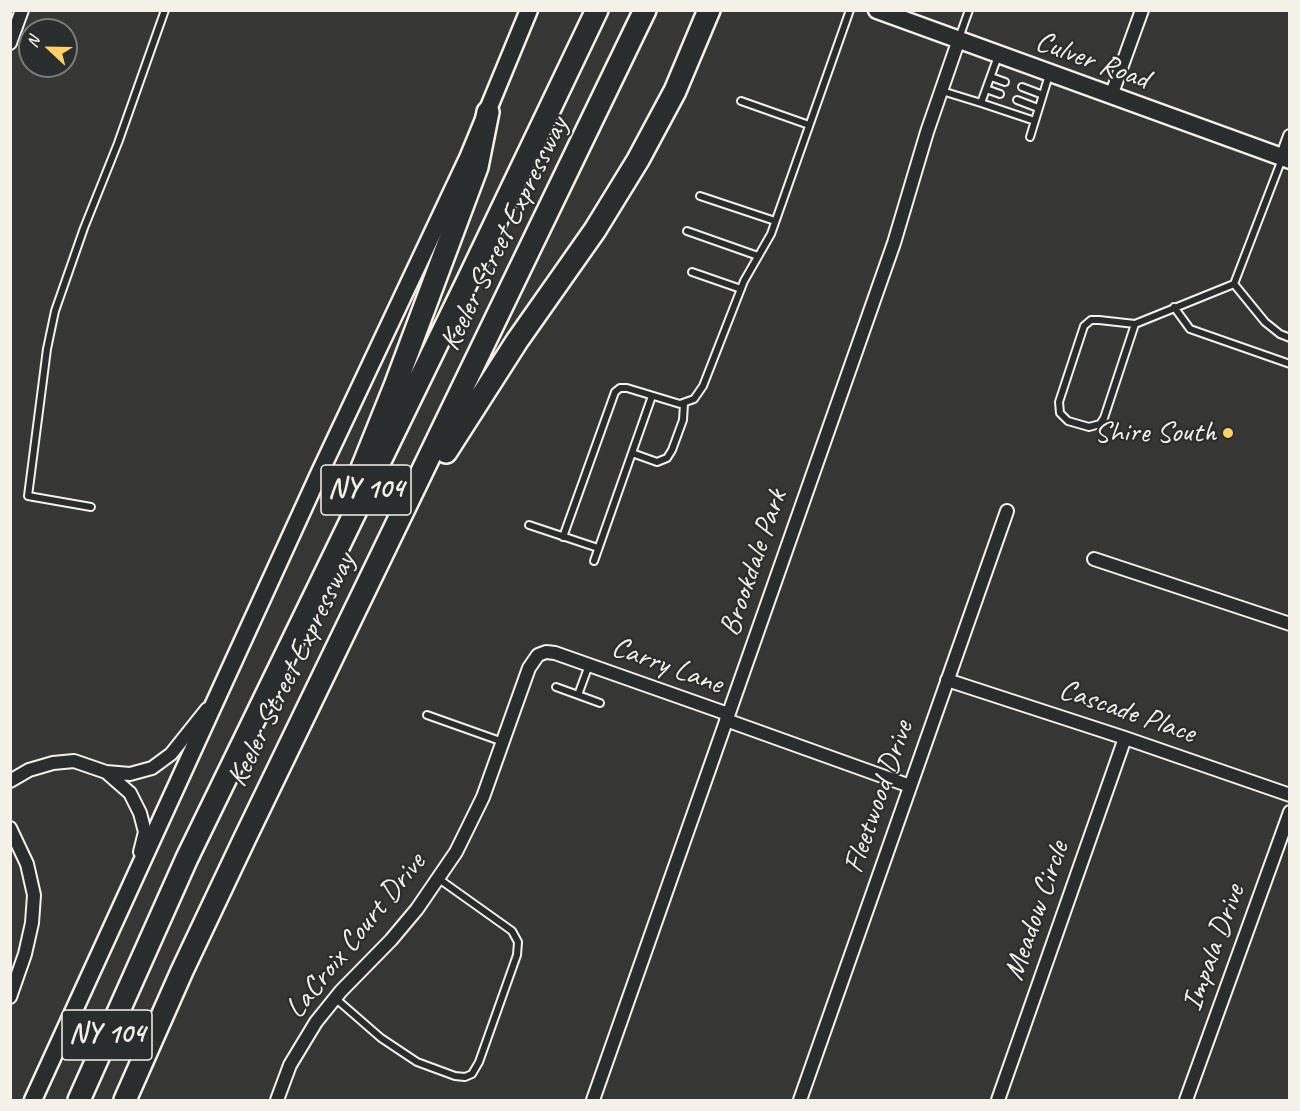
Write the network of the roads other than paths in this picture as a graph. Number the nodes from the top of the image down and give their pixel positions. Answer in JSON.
{"nodes":[{"id":1,"x":22,"y":10,"type":"edge"},
{"id":2,"x":165,"y":10,"type":"edge"},
{"id":3,"x":529,"y":10,"type":"edge"},
{"id":4,"x":597,"y":10,"type":"edge"},
{"id":5,"x":645,"y":10,"type":"edge"},
{"id":6,"x":709,"y":10,"type":"edge"},
{"id":7,"x":850,"y":10,"type":"edge"},
{"id":8,"x":877,"y":10,"type":"edge"},
{"id":9,"x":969,"y":10,"type":"edge"},
{"id":10,"x":1142,"y":10,"type":"edge"},
{"id":11,"x":12,"y":35,"type":"edge"},
{"id":12,"x":958,"y":42,"type":"junction"},
{"id":13,"x":998,"y":56,"type":"junction"},
{"id":14,"x":1049,"y":74,"type":"junction"},
{"id":15,"x":991,"y":77,"type":"junction"},
{"id":16,"x":1005,"y":82,"type":"dead end"},
{"id":17,"x":1022,"y":87,"type":"dead end"},
{"id":18,"x":986,"y":89,"type":"junction"},
{"id":19,"x":942,"y":91,"type":"junction"},
{"id":20,"x":1000,"y":94,"type":"dead end"},
{"id":21,"x":1042,"y":95,"type":"junction"},
{"id":22,"x":1111,"y":96,"type":"junction"},
{"id":23,"x":1017,"y":100,"type":"dead end"},
{"id":24,"x":741,"y":101,"type":"dead end"},
{"id":25,"x":981,"y":103,"type":"junction"},
{"id":26,"x":1038,"y":108,"type":"junction"},
{"id":27,"x":488,"y":112,"type":"junction"},
{"id":28,"x":1035,"y":121,"type":"junction"},
{"id":29,"x":809,"y":125,"type":"junction"},
{"id":30,"x":1290,"y":136,"type":"edge"},
{"id":31,"x":1030,"y":137,"type":"dead end"},
{"id":32,"x":1286,"y":159,"type":"edge"},
{"id":33,"x":700,"y":196,"type":"dead end"},
{"id":34,"x":775,"y":221,"type":"junction"},
{"id":35,"x":687,"y":231,"type":"dead end"},
{"id":36,"x":758,"y":256,"type":"junction"},
{"id":37,"x":692,"y":272,"type":"dead end"},
{"id":38,"x":1234,"y":284,"type":"junction"},
{"id":39,"x":741,"y":289,"type":"junction"},
{"id":40,"x":1174,"y":307,"type":"junction"},
{"id":41,"x":1135,"y":324,"type":"junction"},
{"id":42,"x":1290,"y":338,"type":"edge"},
{"id":43,"x":1290,"y":364,"type":"edge"},
{"id":44,"x":652,"y":396,"type":"junction"},
{"id":45,"x":684,"y":404,"type":"junction"},
{"id":46,"x":632,"y":453,"type":"junction"},
{"id":47,"x":91,"y":507,"type":"dead end"},
{"id":48,"x":1007,"y":511,"type":"dead end"},
{"id":49,"x":530,"y":525,"type":"dead end"},
{"id":50,"x":563,"y":537,"type":"junction"},
{"id":51,"x":598,"y":548,"type":"junction"},
{"id":52,"x":1094,"y":559,"type":"dead end"},
{"id":53,"x":594,"y":561,"type":"dead end"},
{"id":54,"x":374,"y":570,"type":"junction"},
{"id":55,"x":1290,"y":624,"type":"edge"},
{"id":56,"x":284,"y":658,"type":"junction"},
{"id":57,"x":589,"y":665,"type":"junction"},
{"id":58,"x":947,"y":680,"type":"junction"},
{"id":59,"x":556,"y":687,"type":"dead end"},
{"id":60,"x":578,"y":695,"type":"junction"},
{"id":61,"x":217,"y":697,"type":"junction"},
{"id":62,"x":600,"y":703,"type":"dead end"},
{"id":63,"x":427,"y":715,"type":"dead end"},
{"id":64,"x":727,"y":717,"type":"junction"},
{"id":65,"x":1125,"y":738,"type":"junction"},
{"id":66,"x":503,"y":742,"type":"junction"},
{"id":67,"x":106,"y":772,"type":"junction"},
{"id":68,"x":10,"y":781,"type":"edge"},
{"id":69,"x":910,"y":786,"type":"junction"},
{"id":70,"x":1290,"y":795,"type":"edge"},
{"id":71,"x":1290,"y":812,"type":"edge"},
{"id":72,"x":10,"y":828,"type":"edge"},
{"id":73,"x":134,"y":877,"type":"junction"},
{"id":74,"x":439,"y":879,"type":"junction"},
{"id":75,"x":10,"y":997,"type":"edge"},
{"id":76,"x":334,"y":998,"type":"junction"},
{"id":77,"x":33,"y":1101,"type":"edge"},
{"id":78,"x":79,"y":1101,"type":"edge"},
{"id":79,"x":125,"y":1101,"type":"edge"},
{"id":80,"x":277,"y":1101,"type":"edge"},
{"id":81,"x":593,"y":1101,"type":"edge"},
{"id":82,"x":800,"y":1101,"type":"edge"},
{"id":83,"x":998,"y":1101,"type":"edge"},
{"id":84,"x":1186,"y":1101,"type":"edge"}],
"edges":[{"from":1,"to":11,"type":"street"},
{"from":2,"to":47,"type":"lane"},
{"from":3,"to":27,"type":"main road"},
{"from":4,"to":56,"type":"highway","name":"Keeler Street Expressway","number":"NY 104"},
{"from":5,"to":54,"type":"highway","name":"Keeler Street Expressway","number":"NY 104"},
{"from":6,"to":54,"type":"highway"},
{"from":7,"to":29,"type":"lane"},
{"from":8,"to":12,"type":"main road","name":"Culver Road"},
{"from":9,"to":12,"type":"lane"},
{"from":10,"to":22,"type":"street"},
{"from":12,"to":13,"type":"main road","name":"Culver Road"},
{"from":12,"to":19,"type":"street","name":"Brookdale Park"},
{"from":13,"to":14,"type":"main road","name":"Culver Road"},
{"from":13,"to":15,"type":"lane"},
{"from":14,"to":21,"type":"lane"},
{"from":14,"to":22,"type":"main road","name":"Culver Road"},
{"from":15,"to":16,"type":"lane"},
{"from":15,"to":18,"type":"lane"},
{"from":17,"to":21,"type":"lane"},
{"from":18,"to":20,"type":"lane"},
{"from":18,"to":25,"type":"lane"},
{"from":19,"to":25,"type":"lane"},
{"from":19,"to":64,"type":"street","name":"Brookdale Park"},
{"from":21,"to":26,"type":"lane"},
{"from":22,"to":32,"type":"main road","name":"Culver Road"},
{"from":23,"to":26,"type":"lane"},
{"from":24,"to":29,"type":"lane"},
{"from":25,"to":28,"type":"lane"},
{"from":26,"to":28,"type":"lane"},
{"from":27,"to":56,"type":"highway"},
{"from":27,"to":61,"type":"main road"},
{"from":28,"to":31,"type":"lane"},
{"from":29,"to":34,"type":"lane"},
{"from":30,"to":32,"type":"street"},
{"from":32,"to":38,"type":"lane"},
{"from":33,"to":34,"type":"lane"},
{"from":34,"to":36,"type":"lane"},
{"from":35,"to":36,"type":"lane"},
{"from":36,"to":39,"type":"lane"},
{"from":37,"to":39,"type":"lane"},
{"from":38,"to":40,"type":"lane"},
{"from":38,"to":42,"type":"lane"},
{"from":39,"to":45,"type":"lane"},
{"from":40,"to":41,"type":"lane"},
{"from":40,"to":43,"type":"lane"},
{"from":41,"to":41,"type":"lane"},
{"from":44,"to":45,"type":"lane"},
{"from":44,"to":46,"type":"lane"},
{"from":44,"to":50,"type":"lane"},
{"from":45,"to":46,"type":"lane"},
{"from":46,"to":51,"type":"lane"},
{"from":48,"to":58,"type":"street","name":"Fleetwood Drive"},
{"from":49,"to":50,"type":"lane"},
{"from":50,"to":51,"type":"lane"},
{"from":51,"to":53,"type":"lane"},
{"from":52,"to":55,"type":"street"},
{"from":54,"to":79,"type":"highway","name":"Keeler Street Expressway","number":"NY 104"},
{"from":56,"to":78,"type":"highway","name":"Keeler Street Expressway","number":"NY 104"},
{"from":57,"to":60,"type":"lane"},
{"from":57,"to":64,"type":"street","name":"Carry Lane"},
{"from":57,"to":66,"type":"street","name":"LaCroix Court Drive"},
{"from":58,"to":65,"type":"street","name":"Cascade Place"},
{"from":58,"to":69,"type":"street","name":"Fleetwood Drive"},
{"from":59,"to":60,"type":"lane"},
{"from":60,"to":62,"type":"lane"},
{"from":61,"to":67,"type":"street"},
{"from":61,"to":73,"type":"main road"},
{"from":63,"to":66,"type":"lane"},
{"from":64,"to":69,"type":"street","name":"Carry Lane"},
{"from":64,"to":81,"type":"street","name":"Brookdale Park"},
{"from":65,"to":70,"type":"street","name":"Cascade Place"},
{"from":65,"to":83,"type":"street","name":"Meadow Circle"},
{"from":66,"to":74,"type":"street","name":"LaCroix Court Drive"},
{"from":67,"to":68,"type":"street"},
{"from":67,"to":73,"type":"street"},
{"from":69,"to":82,"type":"street","name":"Fleetwood Drive"},
{"from":71,"to":84,"type":"street","name":"Impala Drive"},
{"from":72,"to":75,"type":"street"},
{"from":73,"to":77,"type":"main road"},
{"from":74,"to":76,"type":"street","name":"LaCroix Court Drive"},
{"from":74,"to":76,"type":"lane"},
{"from":76,"to":80,"type":"street","name":"LaCroix Court Drive"}]}
